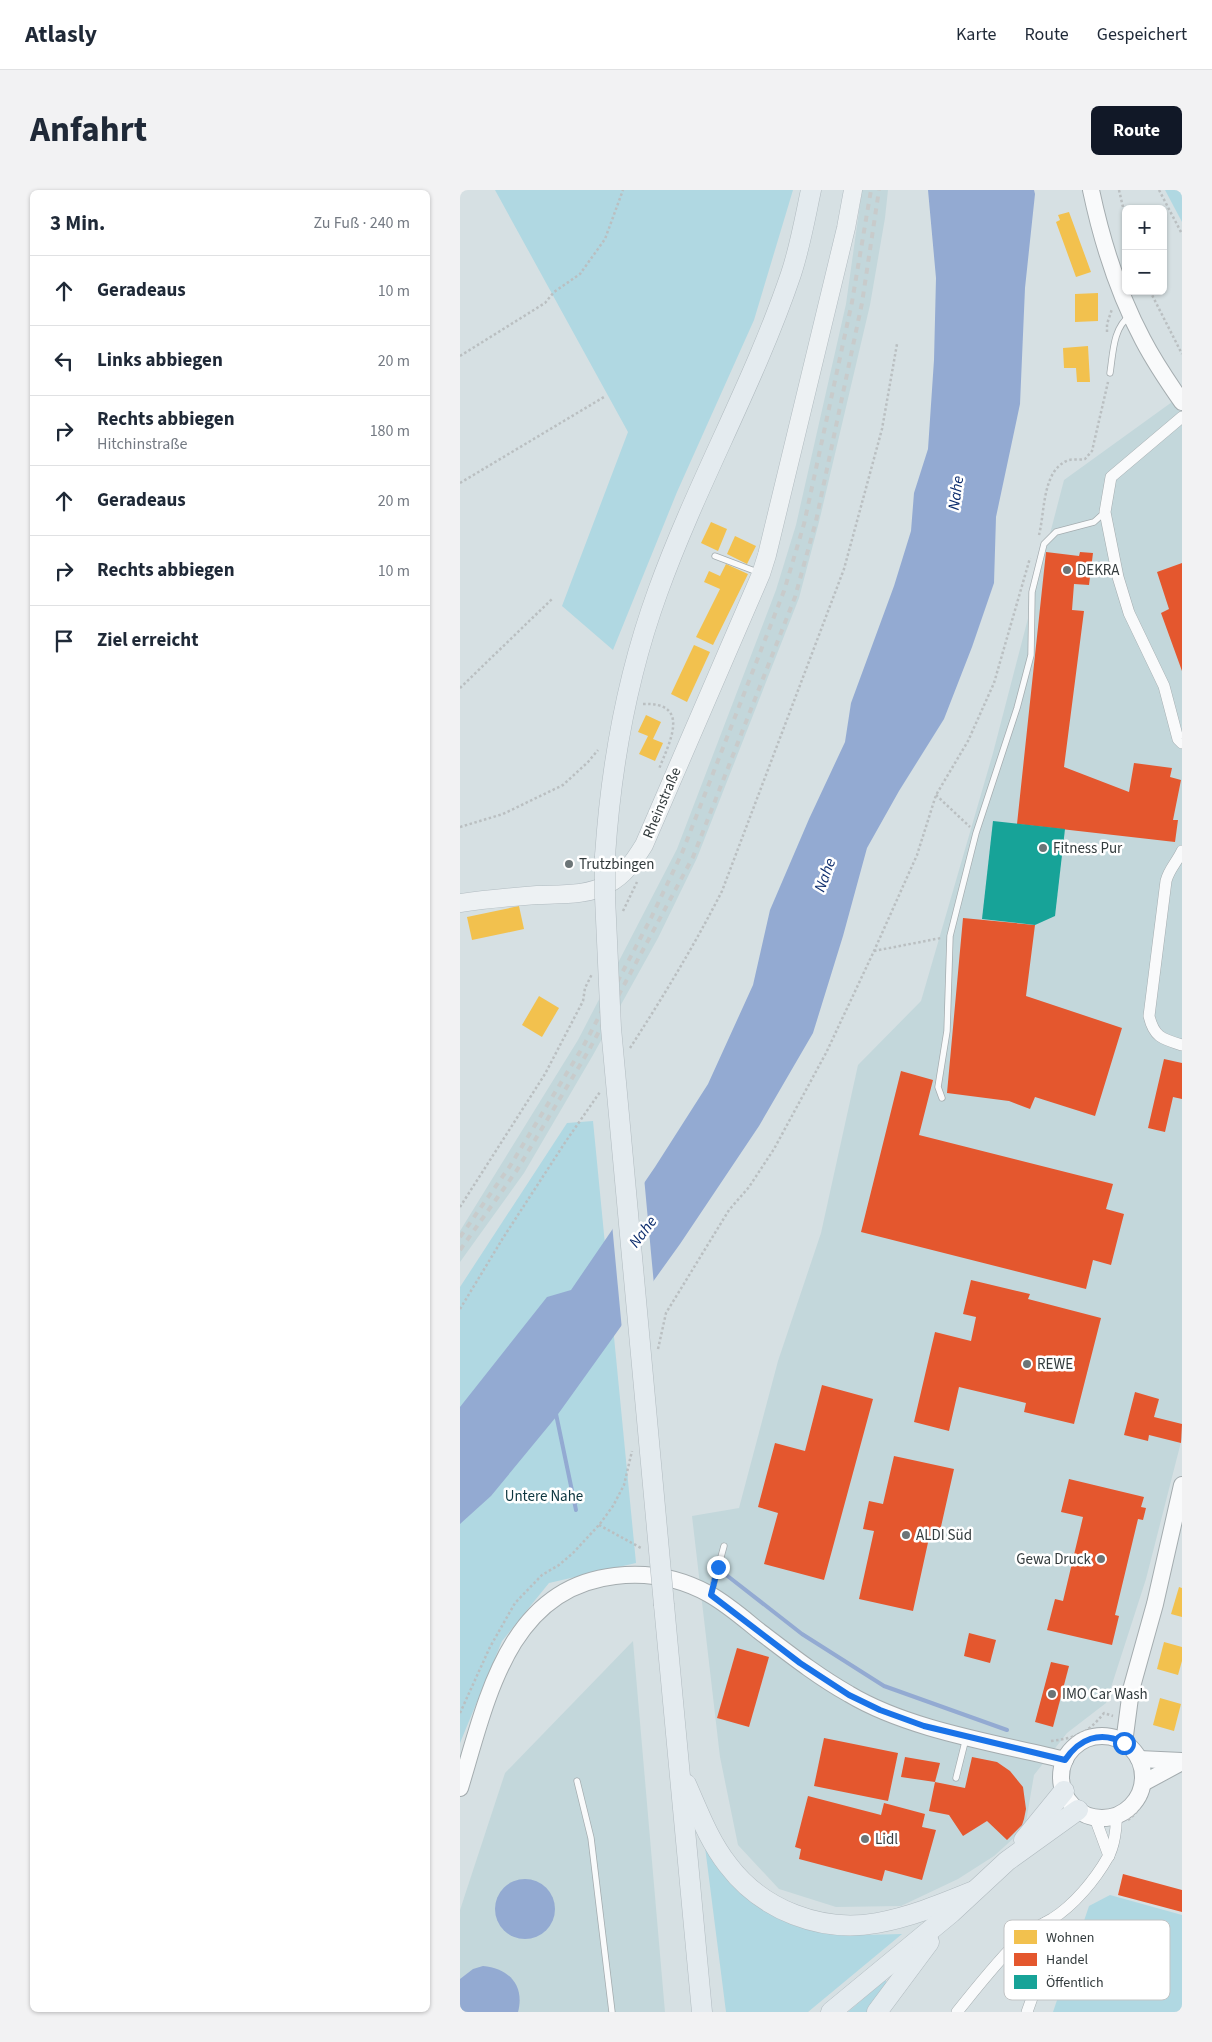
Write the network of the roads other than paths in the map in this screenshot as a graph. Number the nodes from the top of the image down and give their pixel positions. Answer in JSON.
{"nodes":[{"id":1,"x":811,"y":190,"type":"edge"},
{"id":2,"x":853,"y":190,"type":"edge"},
{"id":3,"x":1092,"y":190,"type":"edge"},
{"id":4,"x":1131,"y":315,"type":"junction"},
{"id":5,"x":1110,"y":373,"type":"road end"},
{"id":6,"x":1182,"y":402,"type":"edge"},
{"id":7,"x":1182,"y":416,"type":"edge"},
{"id":8,"x":1105,"y":512,"type":"junction"},
{"id":9,"x":715,"y":556,"type":"dead end"},
{"id":10,"x":761,"y":574,"type":"junction"},
{"id":11,"x":1182,"y":743,"type":"edge"},
{"id":12,"x":1182,"y":851,"type":"edge"},
{"id":13,"x":460,"y":903,"type":"edge"},
{"id":14,"x":1182,"y":1045,"type":"edge"},
{"id":15,"x":942,"y":1098,"type":"dead end"},
{"id":16,"x":1182,"y":1485,"type":"edge"},
{"id":17,"x":724,"y":1546,"type":"dead end"},
{"id":18,"x":711,"y":1595,"type":"junction"},
{"id":19,"x":1132,"y":1690,"type":"junction"},
{"id":20,"x":967,"y":1736,"type":"junction"},
{"id":21,"x":1108,"y":1737,"type":"junction"},
{"id":22,"x":1124,"y":1743,"type":"junction"},
{"id":23,"x":1139,"y":1759,"type":"junction"},
{"id":24,"x":1065,"y":1760,"type":"junction"},
{"id":25,"x":1182,"y":1762,"type":"edge"},
{"id":26,"x":680,"y":1772,"type":"junction"},
{"id":27,"x":956,"y":1778,"type":"dead end"},
{"id":28,"x":577,"y":1781,"type":"dead end"},
{"id":29,"x":1147,"y":1786,"type":"junction"},
{"id":30,"x":460,"y":1788,"type":"edge"},
{"id":31,"x":1064,"y":1791,"type":"junction"},
{"id":32,"x":1086,"y":1814,"type":"junction"},
{"id":33,"x":1120,"y":1820,"type":"junction"},
{"id":34,"x":1109,"y":1856,"type":"junction"},
{"id":35,"x":1007,"y":1861,"type":"junction"},
{"id":36,"x":974,"y":1891,"type":"junction"},
{"id":37,"x":951,"y":1913,"type":"junction"},
{"id":38,"x":1049,"y":1920,"type":"edge"},
{"id":39,"x":1004,"y":1956,"type":"edge"},
{"id":40,"x":1031,"y":2000,"type":"edge"},
{"id":41,"x":612,"y":2012,"type":"edge"},
{"id":42,"x":702,"y":2012,"type":"edge"},
{"id":43,"x":831,"y":2012,"type":"edge"},
{"id":44,"x":877,"y":2012,"type":"edge"},
{"id":45,"x":957,"y":2012,"type":"edge"},
{"id":46,"x":1027,"y":2012,"type":"edge"}],
"edges":[{"from":1,"to":26,"type":"highway","bridge":true},
{"from":2,"to":10,"type":"main road","name":"Rheinstraße"},
{"from":3,"to":4,"type":"main road"},
{"from":4,"to":5,"type":"lane"},
{"from":4,"to":6,"type":"main road"},
{"from":7,"to":8,"type":"street"},
{"from":8,"to":11,"type":"street"},
{"from":8,"to":15,"type":"lane"},
{"from":9,"to":10,"type":"lane"},
{"from":10,"to":13,"type":"main road","name":"Rheinstraße"},
{"from":12,"to":14,"type":"street"},
{"from":16,"to":19,"type":"main road"},
{"from":17,"to":18,"type":"lane"},
{"from":18,"to":20,"type":"main road"},
{"from":18,"to":30,"type":"main road"},
{"from":19,"to":21,"type":"main road"},
{"from":19,"to":22,"type":"main road"},
{"from":20,"to":24,"type":"main road"},
{"from":20,"to":27,"type":"lane"},
{"from":21,"to":22,"type":"main road"},
{"from":21,"to":24,"type":"main road"},
{"from":22,"to":23,"type":"main road"},
{"from":23,"to":25,"type":"main road"},
{"from":23,"to":29,"type":"main road"},
{"from":24,"to":31,"type":"main road"},
{"from":25,"to":29,"type":"main road"},
{"from":26,"to":36,"type":"highway"},
{"from":26,"to":42,"type":"highway"},
{"from":28,"to":41,"type":"lane"},
{"from":29,"to":33,"type":"main road"},
{"from":31,"to":32,"type":"main road"},
{"from":31,"to":35,"type":"highway"},
{"from":32,"to":33,"type":"main road"},
{"from":32,"to":34,"type":"street"},
{"from":32,"to":35,"type":"highway"},
{"from":33,"to":34,"type":"street"},
{"from":34,"to":38,"type":"street"},
{"from":35,"to":36,"type":"highway"},
{"from":36,"to":37,"type":"highway"},
{"from":37,"to":43,"type":"highway"},
{"from":37,"to":44,"type":"highway"},
{"from":39,"to":45,"type":"street"},
{"from":40,"to":46,"type":"street"}]}
